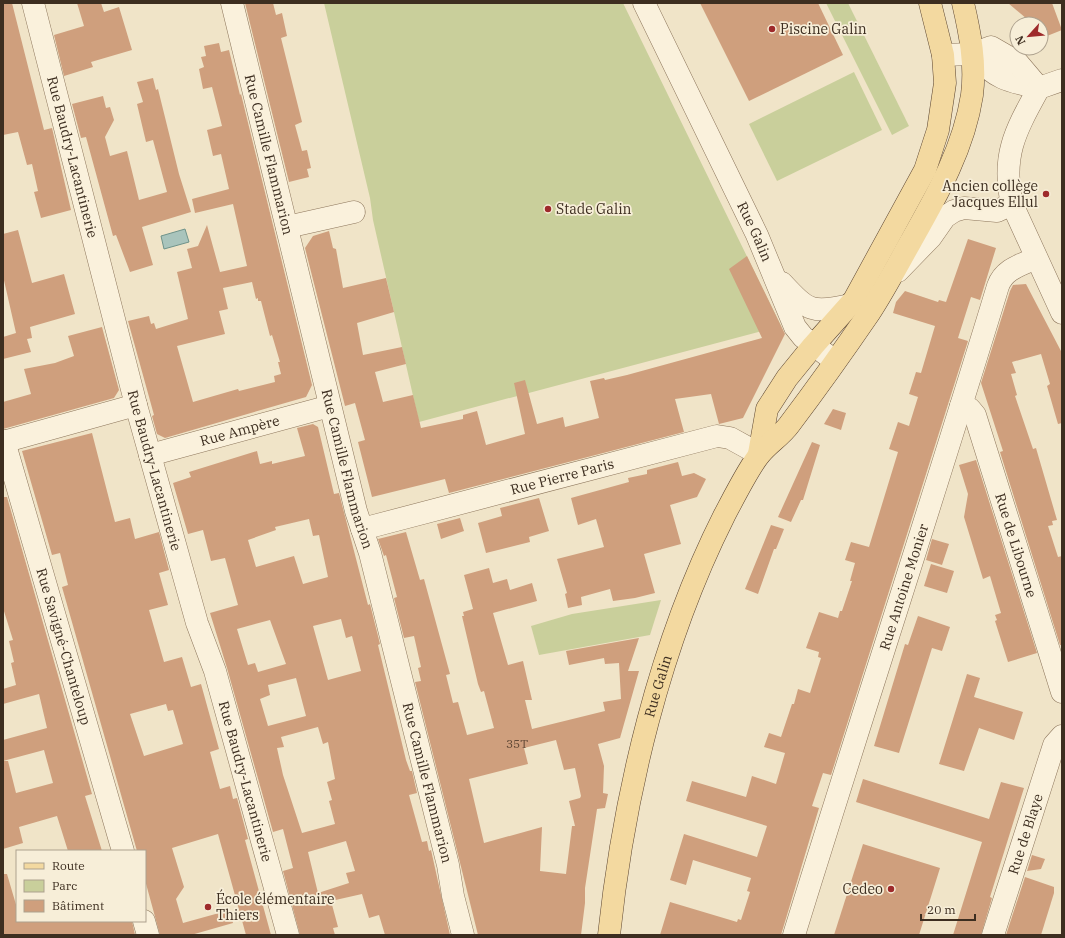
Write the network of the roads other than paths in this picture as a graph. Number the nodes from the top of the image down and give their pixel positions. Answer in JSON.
{"nodes":[{"id":1,"x":33,"y":3,"type":"edge"},
{"id":2,"x":232,"y":3,"type":"edge"},
{"id":3,"x":644,"y":3,"type":"edge"},
{"id":4,"x":930,"y":3,"type":"edge"},
{"id":5,"x":963,"y":3,"type":"edge"},
{"id":6,"x":943,"y":54,"type":"junction"},
{"id":7,"x":972,"y":54,"type":"junction"},
{"id":8,"x":1062,"y":80,"type":"edge"},
{"id":9,"x":1039,"y":88,"type":"junction"},
{"id":10,"x":1012,"y":204,"type":"junction"},
{"id":11,"x":354,"y":212,"type":"dead end"},
{"id":12,"x":287,"y":227,"type":"junction"},
{"id":13,"x":1036,"y":258,"type":"junction"},
{"id":14,"x":773,"y":274,"type":"junction"},
{"id":15,"x":888,"y":282,"type":"junction"},
{"id":16,"x":850,"y":305,"type":"junction"},
{"id":17,"x":1062,"y":313,"type":"edge"},
{"id":18,"x":813,"y":346,"type":"junction"},
{"id":19,"x":835,"y":361,"type":"junction"},
{"id":20,"x":136,"y":406,"type":"junction"},
{"id":21,"x":330,"y":406,"type":"junction"},
{"id":22,"x":961,"y":406,"type":"junction"},
{"id":23,"x":3,"y":442,"type":"edge"},
{"id":24,"x":759,"y":454,"type":"junction"},
{"id":25,"x":150,"y":455,"type":"junction"},
{"id":26,"x":362,"y":529,"type":"junction"},
{"id":27,"x":1062,"y":692,"type":"edge"},
{"id":28,"x":1062,"y":736,"type":"edge"},
{"id":29,"x":124,"y":850,"type":"edge"},
{"id":30,"x":144,"y":922,"type":"edge"},
{"id":31,"x":148,"y":935,"type":"edge"},
{"id":32,"x":288,"y":935,"type":"edge"},
{"id":33,"x":463,"y":935,"type":"edge"},
{"id":34,"x":609,"y":935,"type":"edge"},
{"id":35,"x":794,"y":935,"type":"edge"},
{"id":36,"x":994,"y":935,"type":"edge"}],
"edges":[{"from":1,"to":20,"type":"street","name":"Rue Baudry-Lacantinerie"},
{"from":2,"to":12,"type":"street","name":"Rue Camille Flammarion"},
{"from":3,"to":14,"type":"street","name":"Rue Galin"},
{"from":4,"to":6,"type":"main road"},
{"from":5,"to":7,"type":"main road","name":"Rue Galin"},
{"from":6,"to":7,"type":"street"},
{"from":6,"to":16,"type":"main road"},
{"from":7,"to":9,"type":"street"},
{"from":7,"to":15,"type":"main road","name":"Rue Galin"},
{"from":8,"to":9,"type":"street"},
{"from":9,"to":10,"type":"street"},
{"from":10,"to":13,"type":"street"},
{"from":10,"to":15,"type":"street"},
{"from":11,"to":12,"type":"street"},
{"from":12,"to":21,"type":"street","name":"Rue Camille Flammarion"},
{"from":13,"to":17,"type":"street"},
{"from":13,"to":22,"type":"street","name":"Rue Antoine Monier"},
{"from":14,"to":16,"type":"street"},
{"from":14,"to":18,"type":"street","name":"Rue Galin"},
{"from":15,"to":19,"type":"main road","name":"Rue Galin"},
{"from":16,"to":18,"type":"main road"},
{"from":18,"to":19,"type":"street"},
{"from":18,"to":24,"type":"main road","name":"Rue Galin"},
{"from":19,"to":24,"type":"main road","name":"Rue Galin"},
{"from":20,"to":23,"type":"street"},
{"from":20,"to":25,"type":"street","name":"Rue Baudry-Lacantinerie"},
{"from":21,"to":25,"type":"street","name":"Rue Ampère"},
{"from":21,"to":26,"type":"street","name":"Rue Camille Flammarion"},
{"from":22,"to":27,"type":"street","name":"Rue de Libourne"},
{"from":22,"to":35,"type":"street","name":"Rue Antoine Monier"},
{"from":23,"to":29,"type":"street","name":"Rue Savigné-Chanteloup"},
{"from":24,"to":26,"type":"street","name":"Rue Pierre Paris"},
{"from":24,"to":34,"type":"main road","name":"Rue Galin"},
{"from":25,"to":32,"type":"street","name":"Rue Baudry-Lacantinerie"},
{"from":26,"to":33,"type":"street","name":"Rue Camille Flammarion"},
{"from":28,"to":36,"type":"street","name":"Rue de Blaye"},
{"from":30,"to":31,"type":"street"}]}
